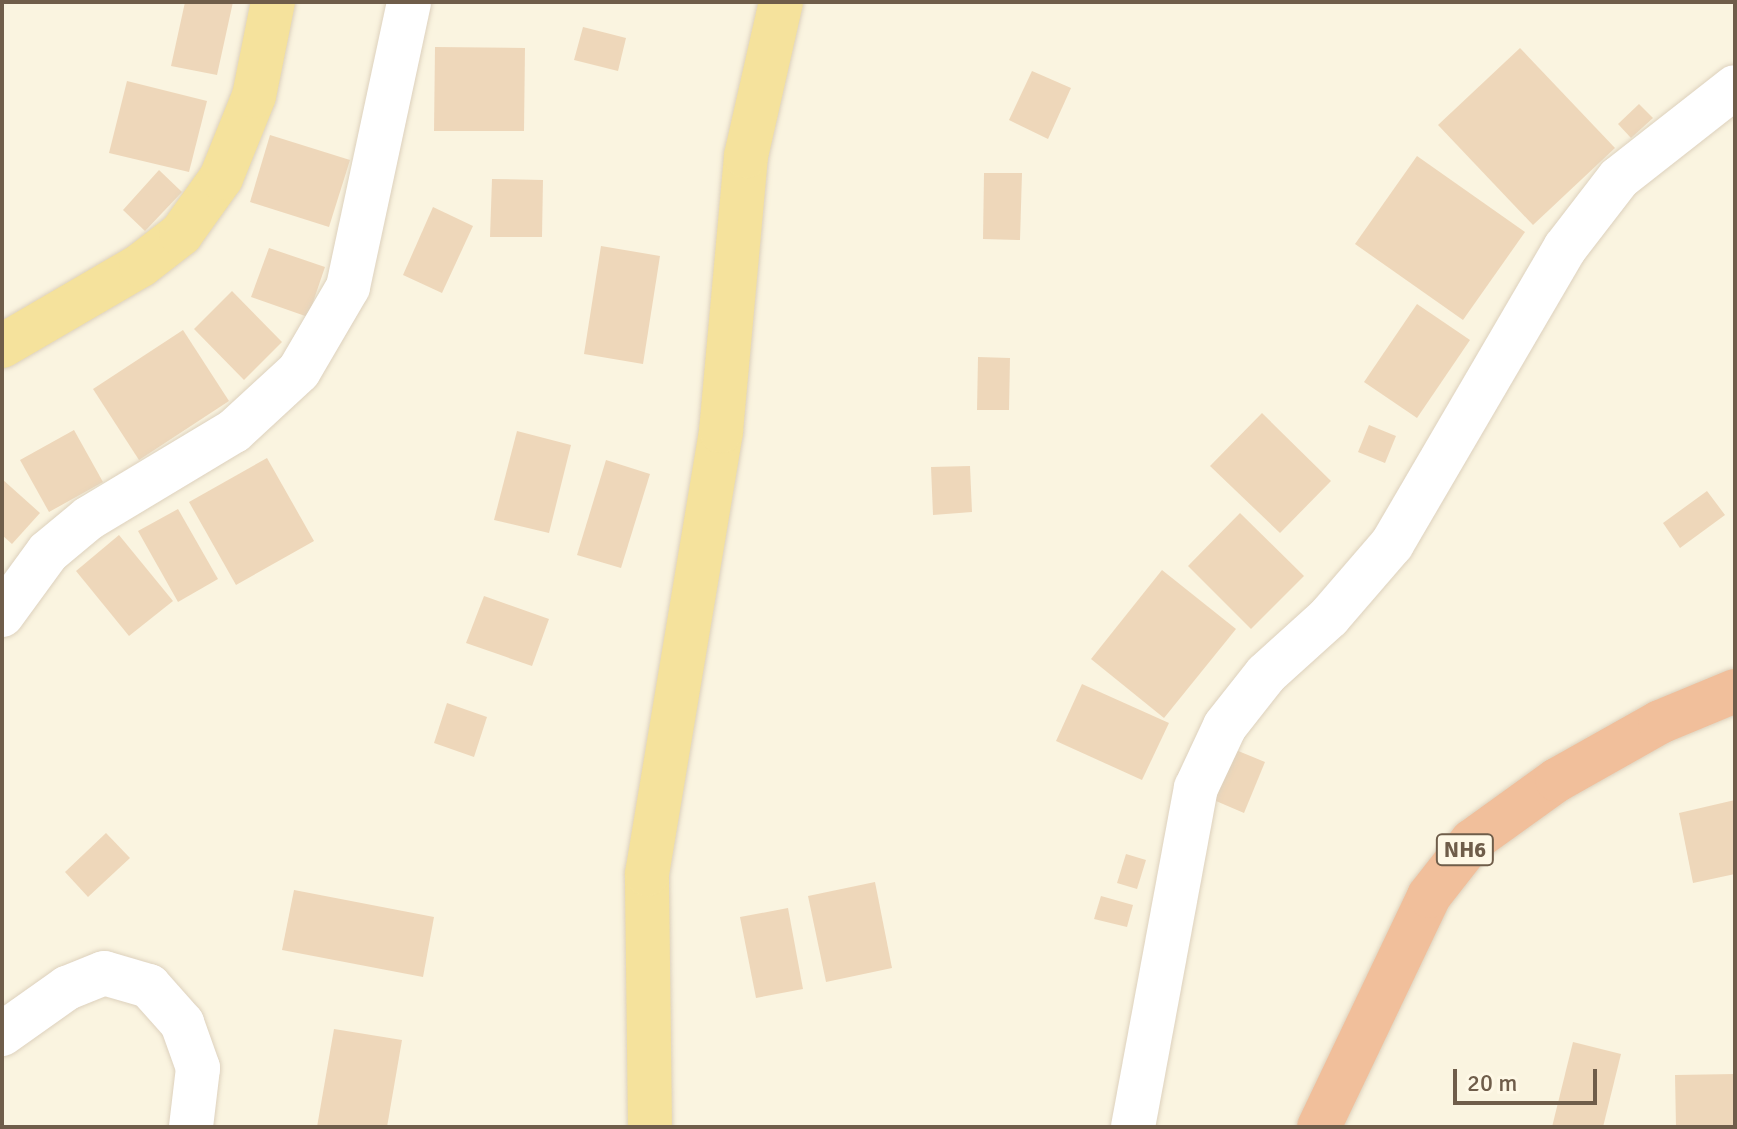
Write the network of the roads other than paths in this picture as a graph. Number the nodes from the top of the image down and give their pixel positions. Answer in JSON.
{"nodes":[{"id":1,"x":273,"y":2,"type":"edge"},
{"id":2,"x":409,"y":2,"type":"edge"},
{"id":3,"x":781,"y":2,"type":"edge"},
{"id":4,"x":1735,"y":87,"type":"edge"},
{"id":5,"x":2,"y":346,"type":"edge"},
{"id":6,"x":2,"y":615,"type":"edge"},
{"id":7,"x":1735,"y":691,"type":"edge"},
{"id":8,"x":2,"y":1034,"type":"edge"},
{"id":9,"x":191,"y":1127,"type":"edge"},
{"id":10,"x":650,"y":1127,"type":"edge"},
{"id":11,"x":1133,"y":1127,"type":"edge"},
{"id":12,"x":1319,"y":1127,"type":"edge"}],
"edges":[{"from":1,"to":5,"type":"main road"},
{"from":2,"to":6,"type":"street"},
{"from":3,"to":10,"type":"main road"},
{"from":4,"to":11,"type":"street"},
{"from":7,"to":12,"type":"highway","number":"NH6"},
{"from":8,"to":9,"type":"street"}]}
